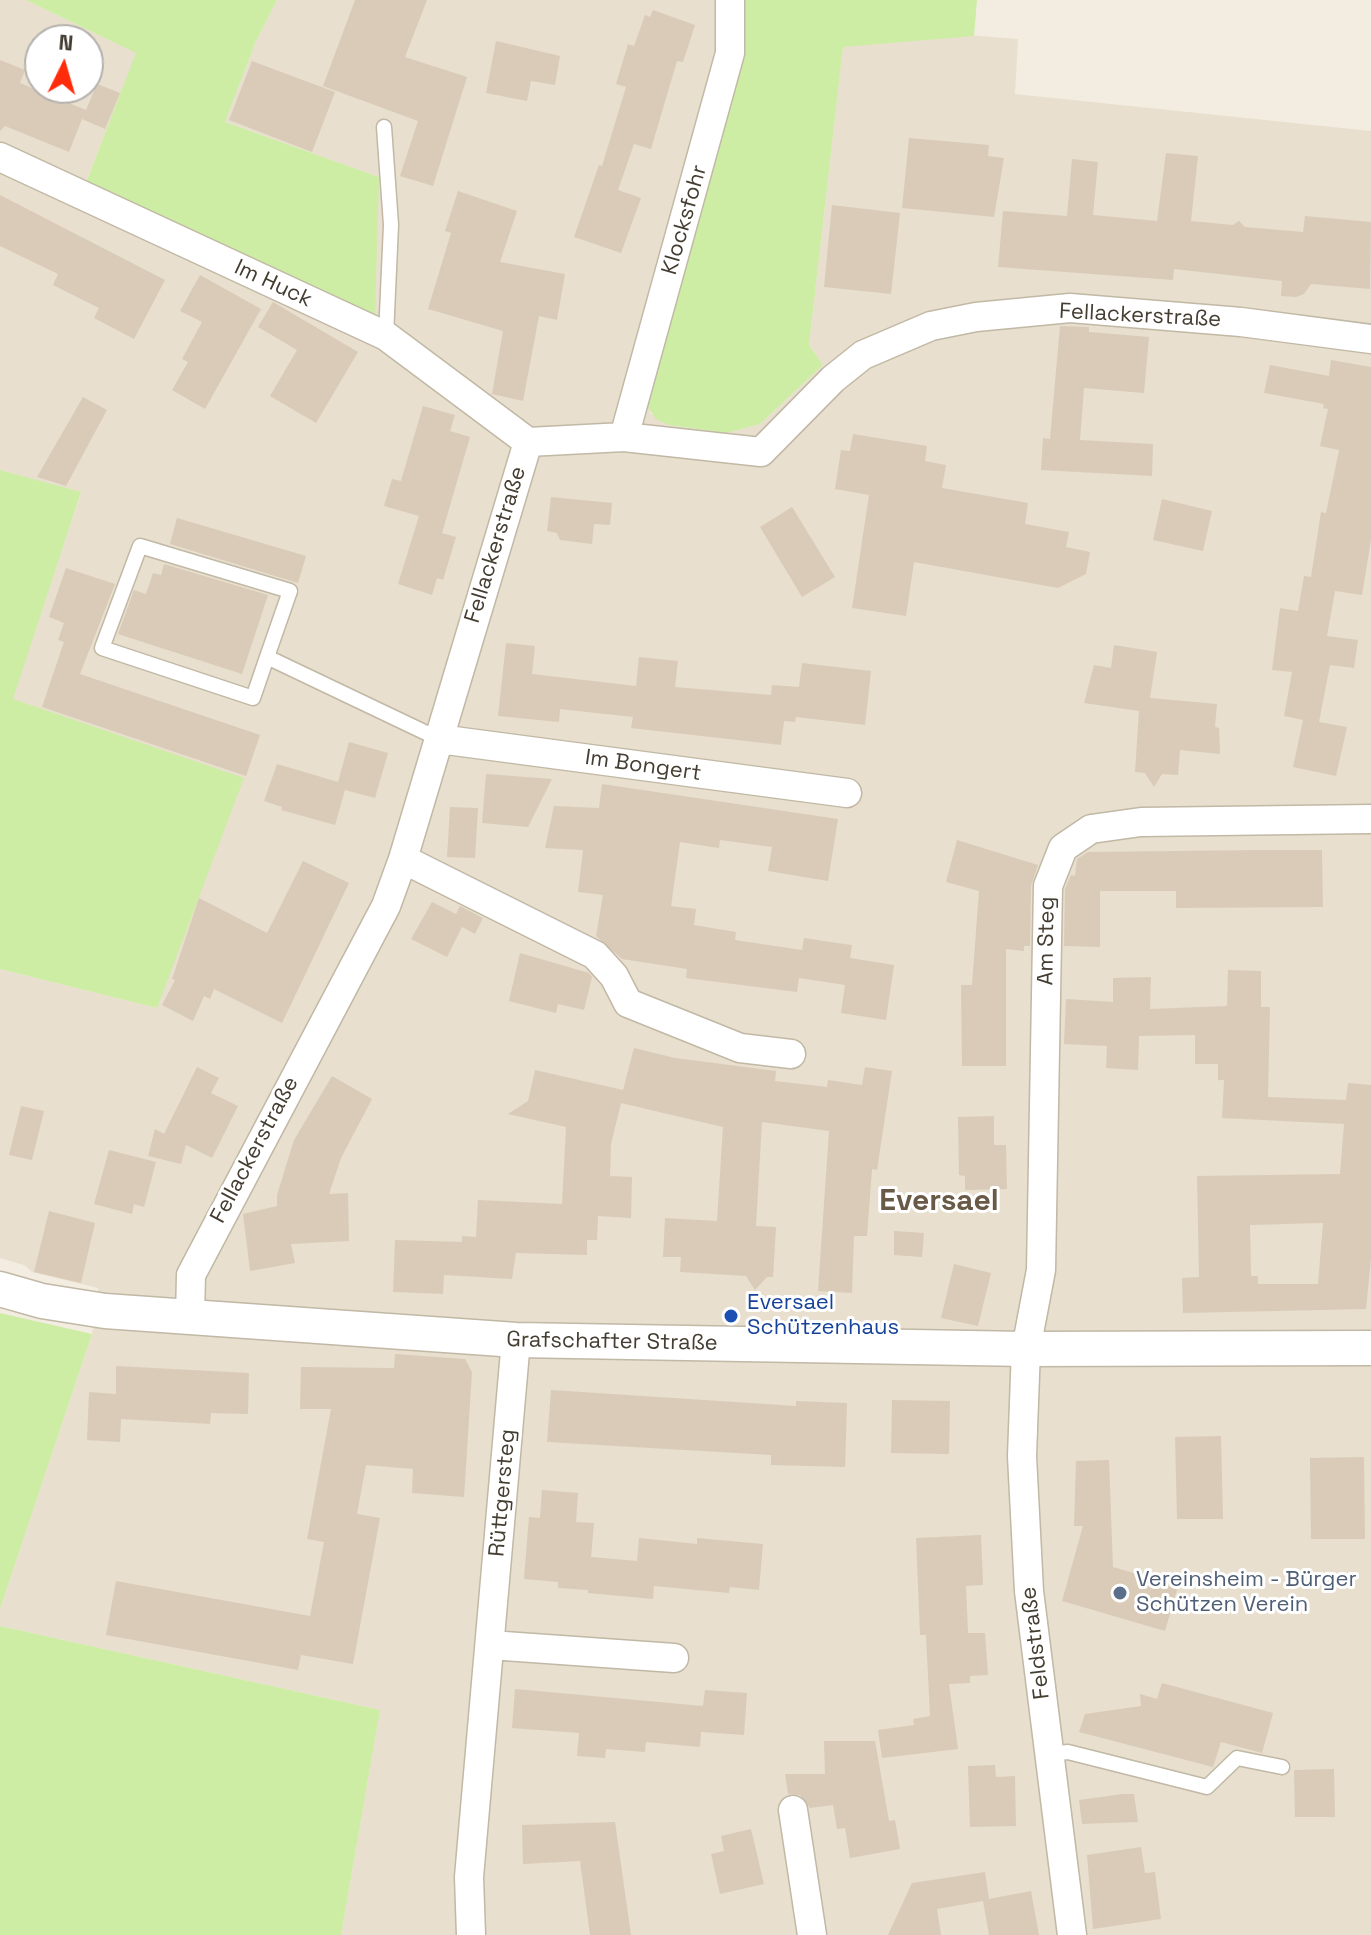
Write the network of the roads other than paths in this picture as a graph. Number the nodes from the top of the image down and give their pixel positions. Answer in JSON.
{"nodes":[{"id":1,"x":730,"y":0,"type":"edge"},
{"id":2,"x":384,"y":127,"type":"dead end"},
{"id":3,"x":0,"y":157,"type":"edge"},
{"id":4,"x":386,"y":336,"type":"junction"},
{"id":5,"x":1371,"y":339,"type":"edge"},
{"id":6,"x":624,"y":437,"type":"junction"},
{"id":7,"x":528,"y":442,"type":"junction"},
{"id":8,"x":267,"y":657,"type":"junction"},
{"id":9,"x":439,"y":739,"type":"junction"},
{"id":10,"x":847,"y":793,"type":"dead end"},
{"id":11,"x":1371,"y":819,"type":"edge"},
{"id":12,"x":403,"y":859,"type":"junction"},
{"id":13,"x":791,"y":1054,"type":"dead end"},
{"id":14,"x":0,"y":1289,"type":"edge"},
{"id":15,"x":190,"y":1317,"type":"junction"},
{"id":16,"x":516,"y":1340,"type":"junction"},
{"id":17,"x":1371,"y":1348,"type":"edge"},
{"id":18,"x":1026,"y":1349,"type":"junction"},
{"id":19,"x":490,"y":1645,"type":"junction"},
{"id":20,"x":674,"y":1658,"type":"dead end"},
{"id":21,"x":1049,"y":1754,"type":"junction"},
{"id":22,"x":1282,"y":1767,"type":"dead end"},
{"id":23,"x":793,"y":1810,"type":"dead end"},
{"id":24,"x":471,"y":1935,"type":"edge"},
{"id":25,"x":812,"y":1935,"type":"edge"},
{"id":26,"x":1072,"y":1935,"type":"edge"}],
"edges":[{"from":1,"to":6,"type":"street","name":"Klocksfohr"},
{"from":2,"to":4,"type":"lane"},
{"from":3,"to":4,"type":"street","name":"Im Huck"},
{"from":4,"to":7,"type":"street","name":"Im Huck"},
{"from":5,"to":6,"type":"street","name":"Fellackerstraße"},
{"from":6,"to":7,"type":"street","name":"Fellackerstraße"},
{"from":7,"to":9,"type":"street","name":"Fellackerstraße"},
{"from":8,"to":8,"type":"lane"},
{"from":8,"to":9,"type":"lane"},
{"from":9,"to":10,"type":"street","name":"Im Bongert"},
{"from":9,"to":12,"type":"street","name":"Fellackerstraße"},
{"from":11,"to":18,"type":"street","name":"Am Steg"},
{"from":12,"to":13,"type":"street"},
{"from":12,"to":15,"type":"street","name":"Fellackerstraße"},
{"from":14,"to":15,"type":"street","name":"Grafschafter Straße"},
{"from":15,"to":16,"type":"street","name":"Grafschafter Straße"},
{"from":16,"to":18,"type":"street","name":"Grafschafter Straße"},
{"from":16,"to":19,"type":"street","name":"Rüttgersteg"},
{"from":17,"to":18,"type":"street","name":"Grafschafter Straße"},
{"from":18,"to":21,"type":"street","name":"Feldstraße"},
{"from":19,"to":20,"type":"street"},
{"from":19,"to":24,"type":"street","name":"Rüttgersteg"},
{"from":21,"to":22,"type":"lane"},
{"from":21,"to":26,"type":"street","name":"Feldstraße"},
{"from":23,"to":25,"type":"street"}]}
